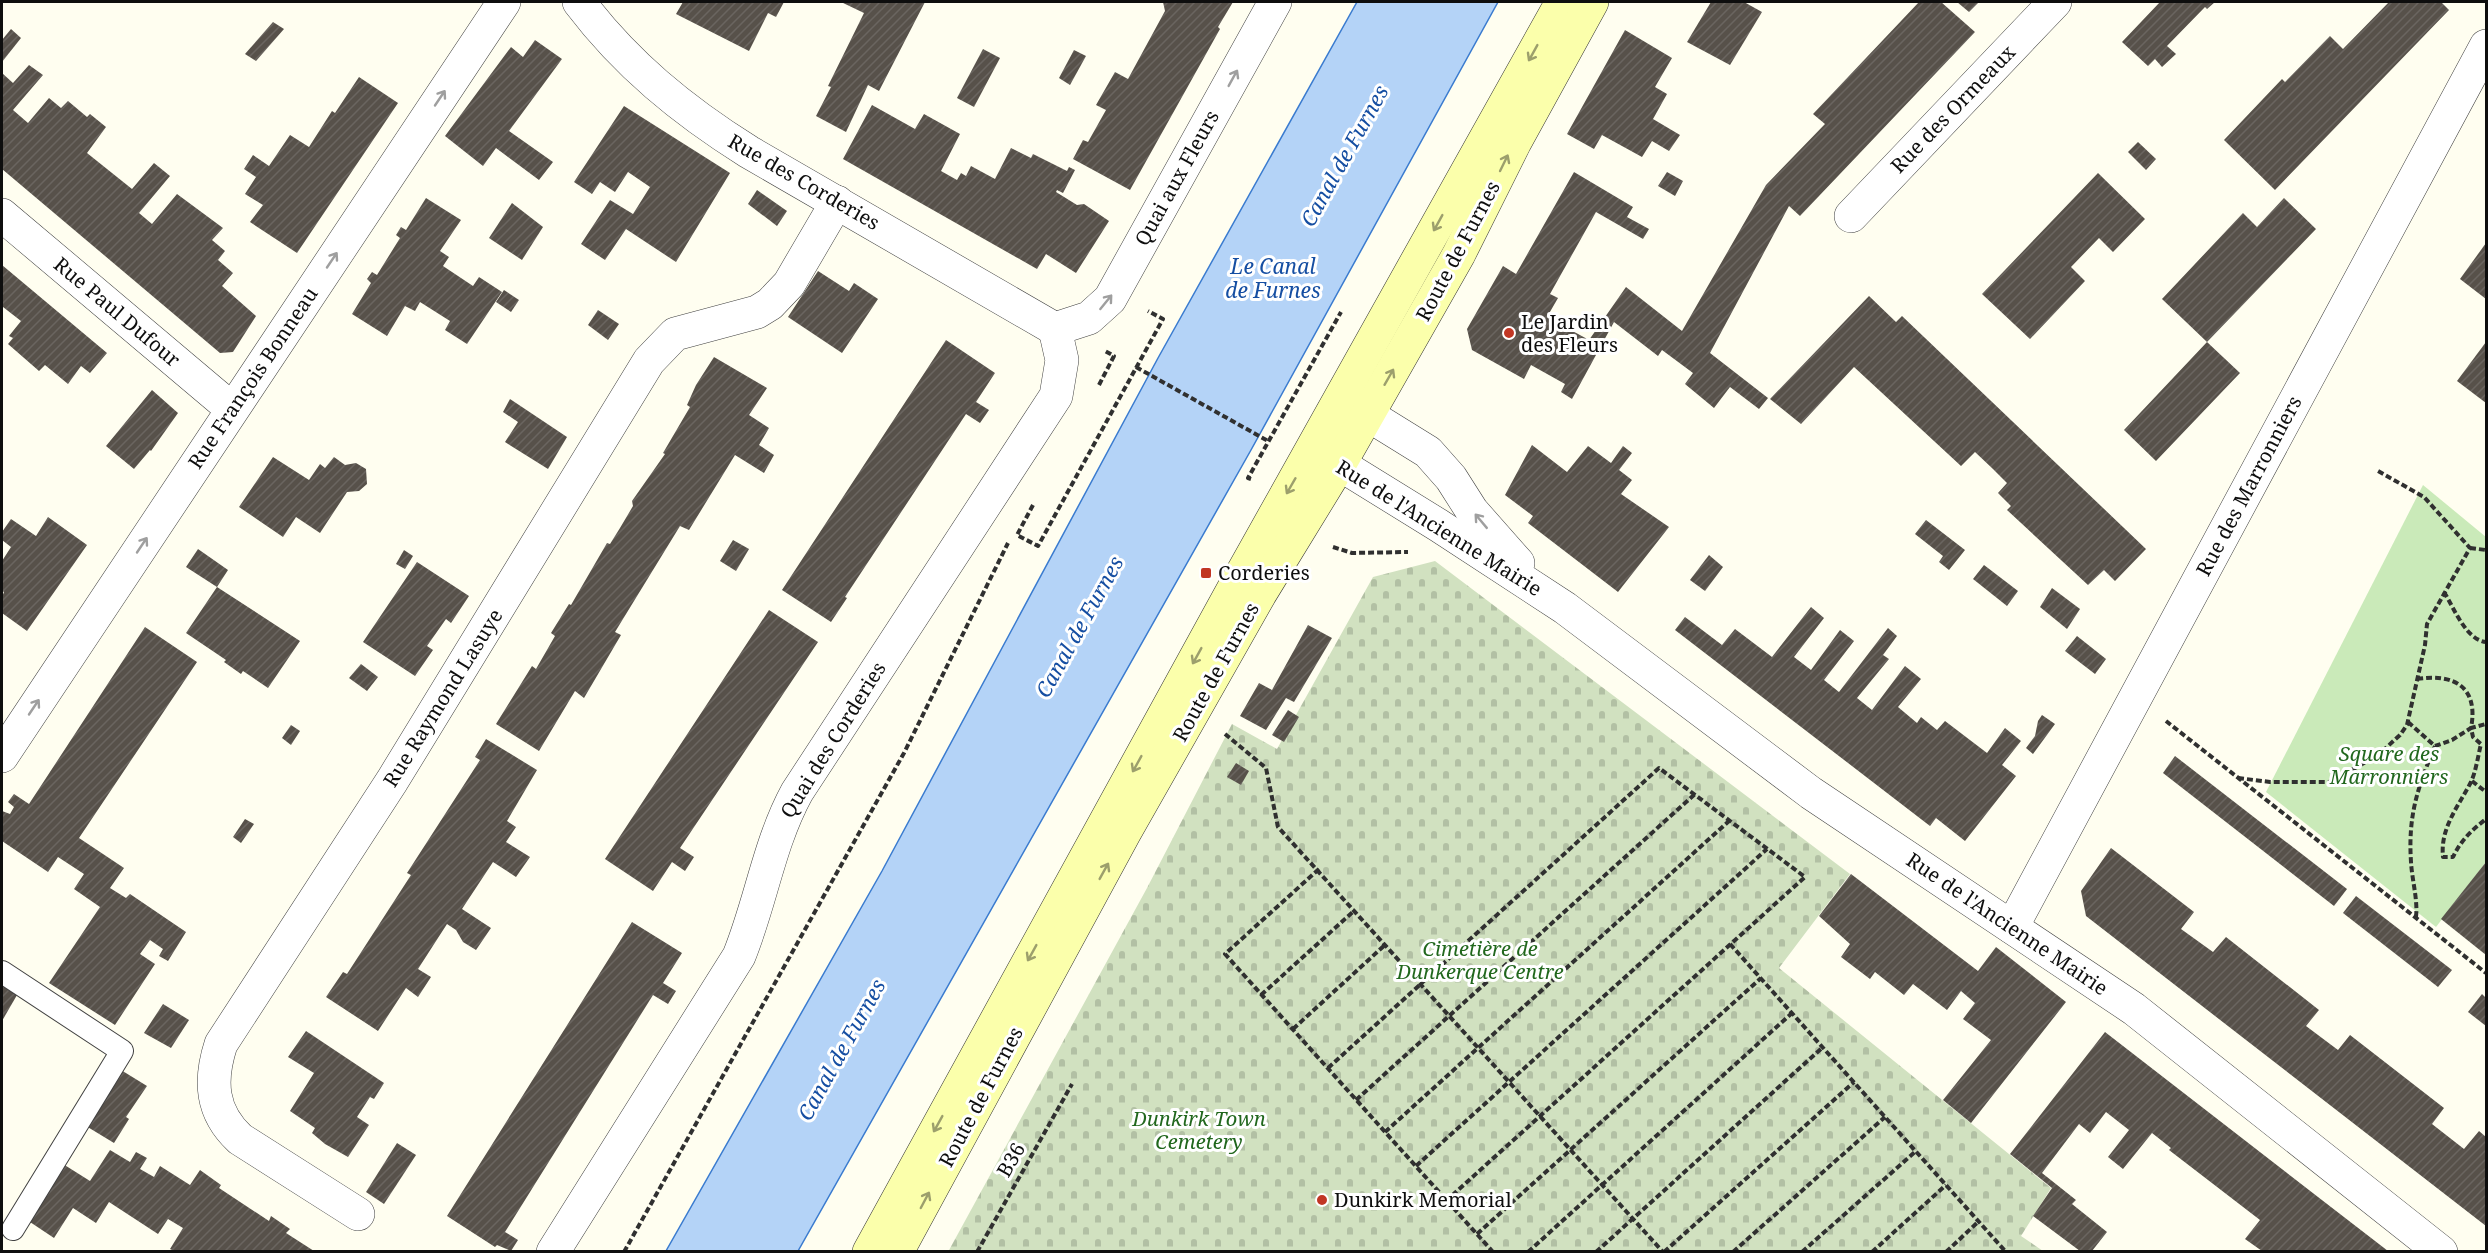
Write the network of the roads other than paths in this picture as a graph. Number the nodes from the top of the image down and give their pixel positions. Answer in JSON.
{"nodes":[{"id":1,"x":504,"y":2,"type":"edge"},
{"id":2,"x":579,"y":2,"type":"edge"},
{"id":3,"x":1275,"y":2,"type":"edge"},
{"id":4,"x":1562,"y":2,"type":"edge"},
{"id":5,"x":1592,"y":2,"type":"edge"},
{"id":6,"x":2055,"y":2,"type":"edge"},
{"id":7,"x":2487,"y":46,"type":"edge"},
{"id":8,"x":837,"y":202,"type":"junction"},
{"id":9,"x":2,"y":215,"type":"edge"},
{"id":10,"x":1851,"y":216,"type":"dead end"},
{"id":11,"x":1055,"y":329,"type":"junction"},
{"id":12,"x":1340,"y":398,"type":"junction"},
{"id":13,"x":232,"y":409,"type":"junction"},
{"id":14,"x":1368,"y":413,"type":"junction"},
{"id":15,"x":1326,"y":456,"type":"junction"},
{"id":16,"x":1565,"y":608,"type":"junction"},
{"id":17,"x":2,"y":756,"type":"edge"},
{"id":18,"x":2012,"y":927,"type":"junction"},
{"id":19,"x":2,"y":972,"type":"edge"},
{"id":20,"x":358,"y":1214,"type":"dead end"},
{"id":21,"x":13,"y":1229,"type":"dead end"},
{"id":22,"x":553,"y":1251,"type":"edge"},
{"id":23,"x":869,"y":1251,"type":"edge"},
{"id":24,"x":897,"y":1251,"type":"edge"},
{"id":25,"x":2442,"y":1251,"type":"edge"}],
"edges":[{"from":13,"to":1,"type":"street","name":"Rue François Bonneau","one_way":true},
{"from":2,"to":8,"type":"street","name":"Rue des Corderies"},
{"from":11,"to":3,"type":"street","name":"Quai aux Fleurs","one_way":true},
{"from":4,"to":12,"type":"main road","name":"Route de Furnes","one_way":true},
{"from":14,"to":5,"type":"main road","name":"Route de Furnes","one_way":true},
{"from":6,"to":10,"type":"street","name":"Rue des Ormeaux"},
{"from":7,"to":18,"type":"street","name":"Rue des Marronniers"},
{"from":8,"to":11,"type":"street","name":"Rue des Corderies"},
{"from":8,"to":20,"type":"street","name":"Rue Raymond Lasuye"},
{"from":9,"to":13,"type":"street","name":"Rue Paul Dufour"},
{"from":11,"to":22,"type":"street","name":"Quai des Corderies"},
{"from":12,"to":14,"type":"street","name":"Rue de l'Ancienne Mairie"},
{"from":12,"to":15,"type":"main road","name":"Route de Furnes"},
{"from":17,"to":13,"type":"street","name":"Rue François Bonneau","one_way":true},
{"from":14,"to":15,"type":"main road","name":"Route de Furnes"},
{"from":16,"to":14,"type":"street","name":"Rue de l'Ancienne Mairie","one_way":true},
{"from":15,"to":16,"type":"street","name":"Rue de l'Ancienne Mairie"},
{"from":15,"to":23,"type":"main road","name":"Route de Furnes","one_way":true},
{"from":24,"to":15,"type":"main road","name":"Route de Furnes","one_way":true},
{"from":16,"to":18,"type":"street","name":"Rue de l'Ancienne Mairie"},
{"from":18,"to":25,"type":"street","name":"Rue de l'Ancienne Mairie"},
{"from":19,"to":21,"type":"lane"}]}
